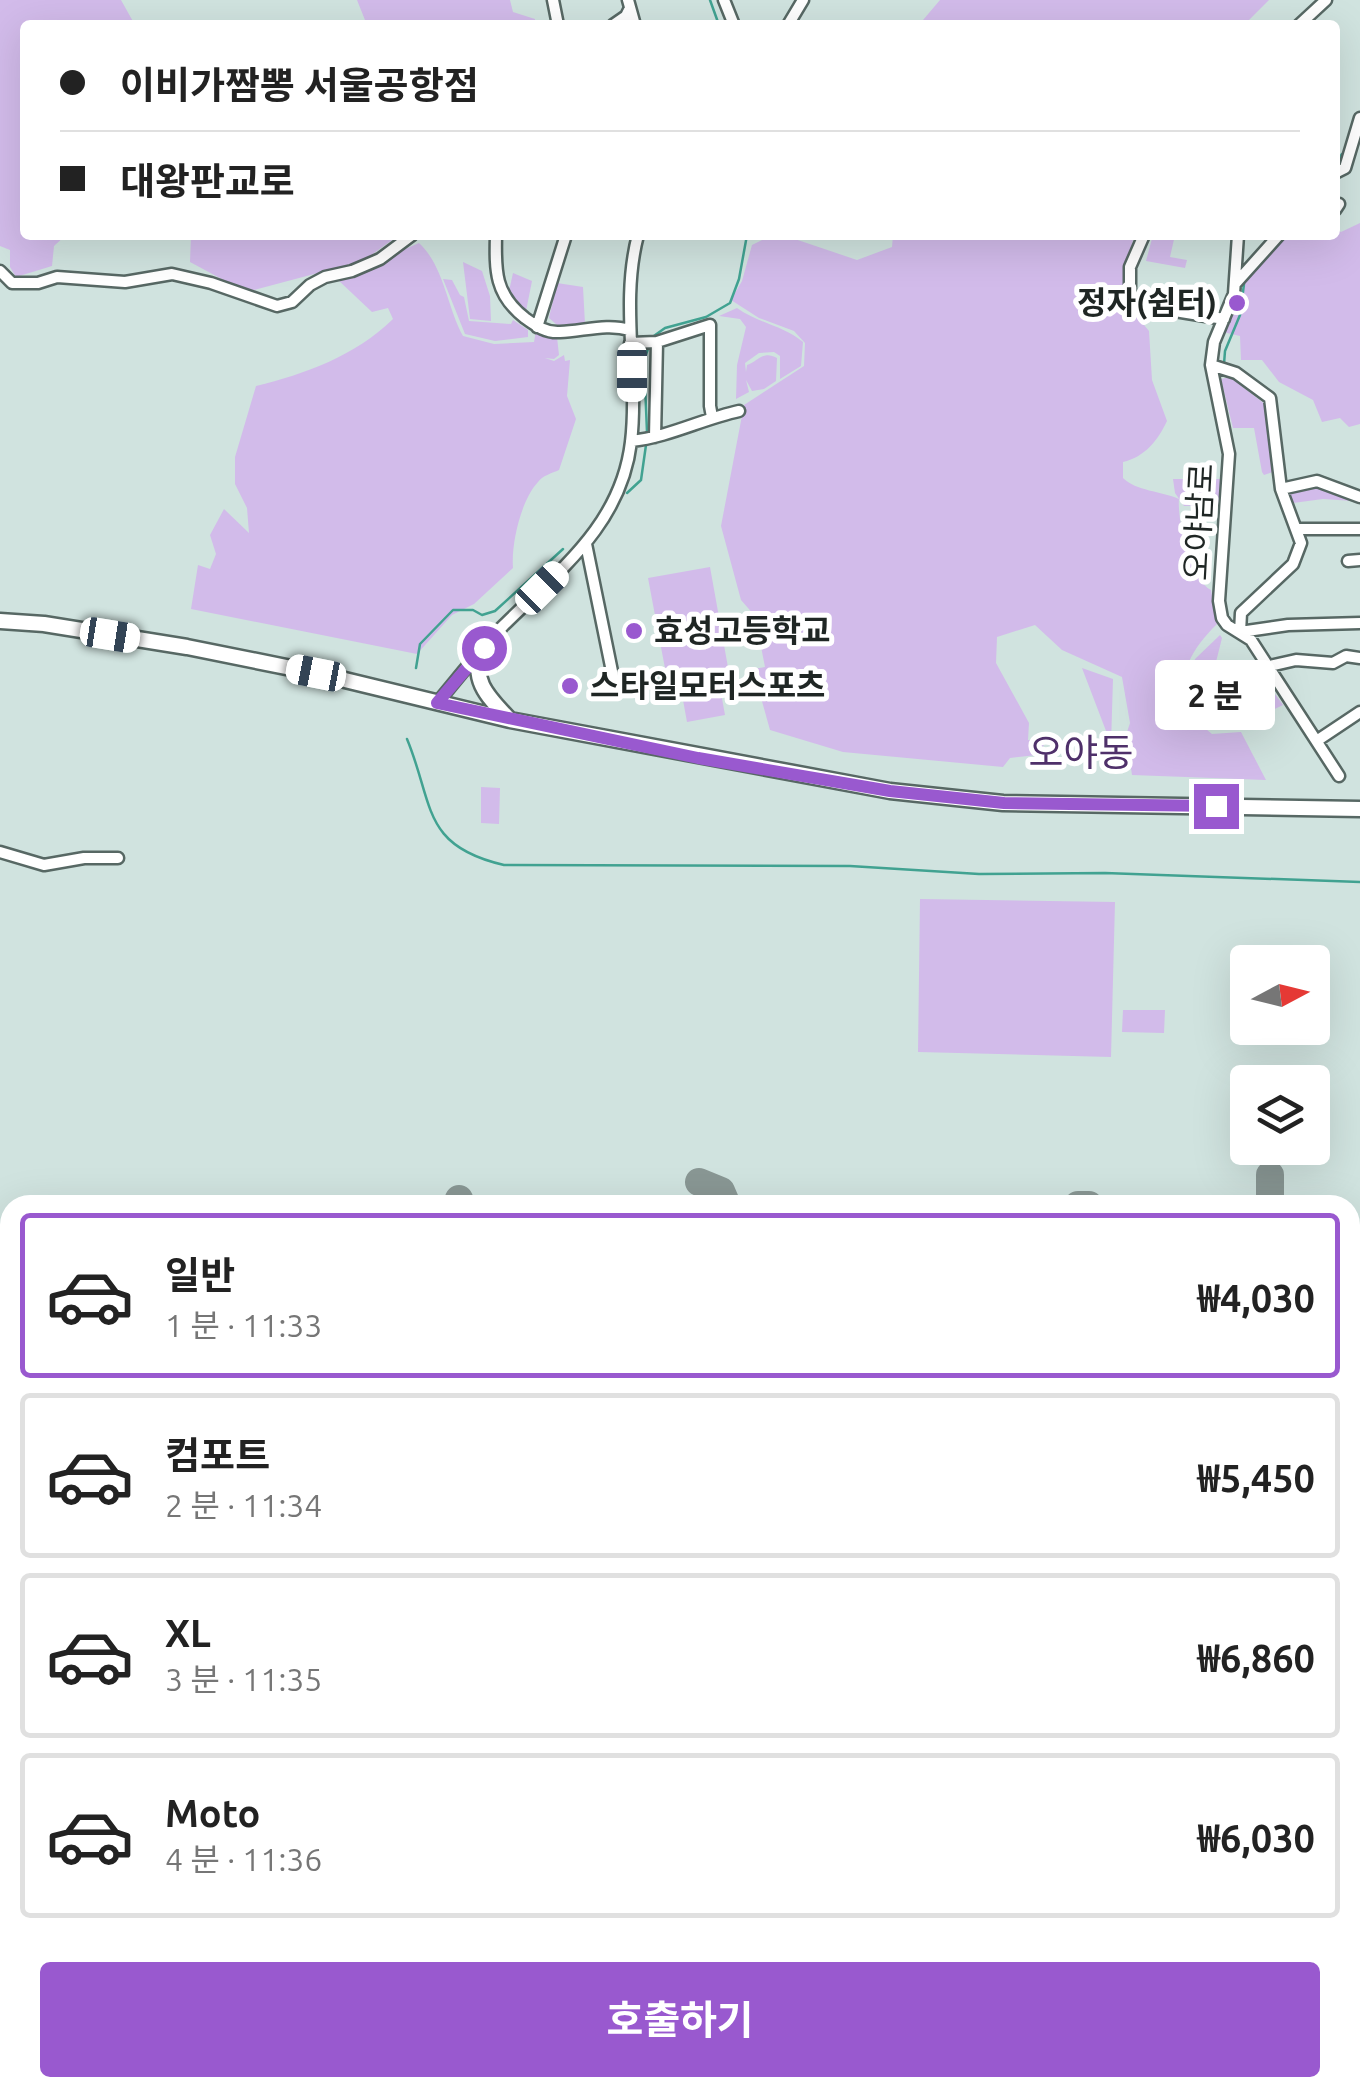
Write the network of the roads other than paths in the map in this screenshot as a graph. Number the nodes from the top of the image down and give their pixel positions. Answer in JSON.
{"nodes":[{"id":1,"x":1326,"y":0,"type":"edge"},
{"id":2,"x":1306,"y":20,"type":"edge"},
{"id":3,"x":1360,"y":118,"type":"edge"},
{"id":4,"x":1340,"y":145,"type":"edge"},
{"id":5,"x":1350,"y":148,"type":"junction"},
{"id":6,"x":1340,"y":170,"type":"edge"},
{"id":7,"x":405,"y":240,"type":"edge"},
{"id":8,"x":496,"y":240,"type":"edge"},
{"id":9,"x":564,"y":240,"type":"edge"},
{"id":10,"x":637,"y":240,"type":"edge"},
{"id":11,"x":1142,"y":240,"type":"edge"},
{"id":12,"x":1238,"y":240,"type":"edge"},
{"id":13,"x":1276,"y":240,"type":"edge"},
{"id":14,"x":0,"y":271,"type":"edge"},
{"id":15,"x":1235,"y":285,"type":"junction"},
{"id":16,"x":1224,"y":319,"type":"junction"},
{"id":17,"x":537,"y":327,"type":"junction"},
{"id":18,"x":630,"y":330,"type":"junction"},
{"id":19,"x":630,"y":342,"type":"junction"},
{"id":20,"x":657,"y":342,"type":"junction"},
{"id":21,"x":1211,"y":364,"type":"junction"},
{"id":22,"x":739,"y":410,"type":"dead end"},
{"id":23,"x":712,"y":417,"type":"junction"},
{"id":24,"x":644,"y":439,"type":"junction"},
{"id":25,"x":1280,"y":489,"type":"junction"},
{"id":26,"x":1360,"y":497,"type":"edge"},
{"id":27,"x":1297,"y":529,"type":"junction"},
{"id":28,"x":1360,"y":529,"type":"edge"},
{"id":29,"x":586,"y":544,"type":"junction"},
{"id":30,"x":0,"y":621,"type":"edge"},
{"id":31,"x":1360,"y":624,"type":"edge"},
{"id":32,"x":1240,"y":632,"type":"junction"},
{"id":33,"x":484,"y":648,"type":"junction"},
{"id":34,"x":1360,"y":658,"type":"edge"},
{"id":35,"x":1270,"y":666,"type":"junction"},
{"id":36,"x":616,"y":691,"type":"dead end"},
{"id":37,"x":437,"y":703,"type":"junction"},
{"id":38,"x":1360,"y":712,"type":"edge"},
{"id":39,"x":510,"y":720,"type":"junction"},
{"id":40,"x":1318,"y":740,"type":"junction"},
{"id":41,"x":1340,"y":776,"type":"dead end"},
{"id":42,"x":1360,"y":809,"type":"edge"},
{"id":43,"x":0,"y":852,"type":"edge"},
{"id":44,"x":118,"y":858,"type":"dead end"}],
"edges":[{"from":1,"to":2,"type":"street"},
{"from":3,"to":5,"type":"street"},
{"from":4,"to":5,"type":"street"},
{"from":5,"to":6,"type":"street"},
{"from":7,"to":14,"type":"street"},
{"from":8,"to":17,"type":"street"},
{"from":9,"to":17,"type":"street"},
{"from":10,"to":18,"type":"street"},
{"from":11,"to":16,"type":"street"},
{"from":12,"to":15,"type":"street","name":"오야남로"},
{"from":13,"to":15,"type":"street"},
{"from":15,"to":16,"type":"street","name":"오야남로"},
{"from":16,"to":21,"type":"street","name":"오야남로"},
{"from":17,"to":18,"type":"street"},
{"from":18,"to":19,"type":"street"},
{"from":19,"to":20,"type":"street"},
{"from":19,"to":24,"type":"street"},
{"from":20,"to":23,"type":"street"},
{"from":20,"to":24,"type":"street"},
{"from":21,"to":25,"type":"street"},
{"from":21,"to":32,"type":"street","name":"오야남로"},
{"from":22,"to":23,"type":"street"},
{"from":23,"to":24,"type":"street"},
{"from":24,"to":29,"type":"street"},
{"from":25,"to":26,"type":"street"},
{"from":25,"to":27,"type":"street"},
{"from":27,"to":28,"type":"street"},
{"from":27,"to":32,"type":"street"},
{"from":29,"to":33,"type":"street"},
{"from":29,"to":36,"type":"street"},
{"from":30,"to":37,"type":"main road"},
{"from":31,"to":32,"type":"street"},
{"from":32,"to":35,"type":"street","name":"오야남로"},
{"from":33,"to":37,"type":"street"},
{"from":33,"to":39,"type":"main road"},
{"from":34,"to":35,"type":"street"},
{"from":35,"to":40,"type":"street","name":"오야남로"},
{"from":37,"to":39,"type":"main road"},
{"from":38,"to":40,"type":"street"},
{"from":39,"to":42,"type":"main road"},
{"from":40,"to":41,"type":"street","name":"오야남로"},
{"from":43,"to":44,"type":"street"}]}
